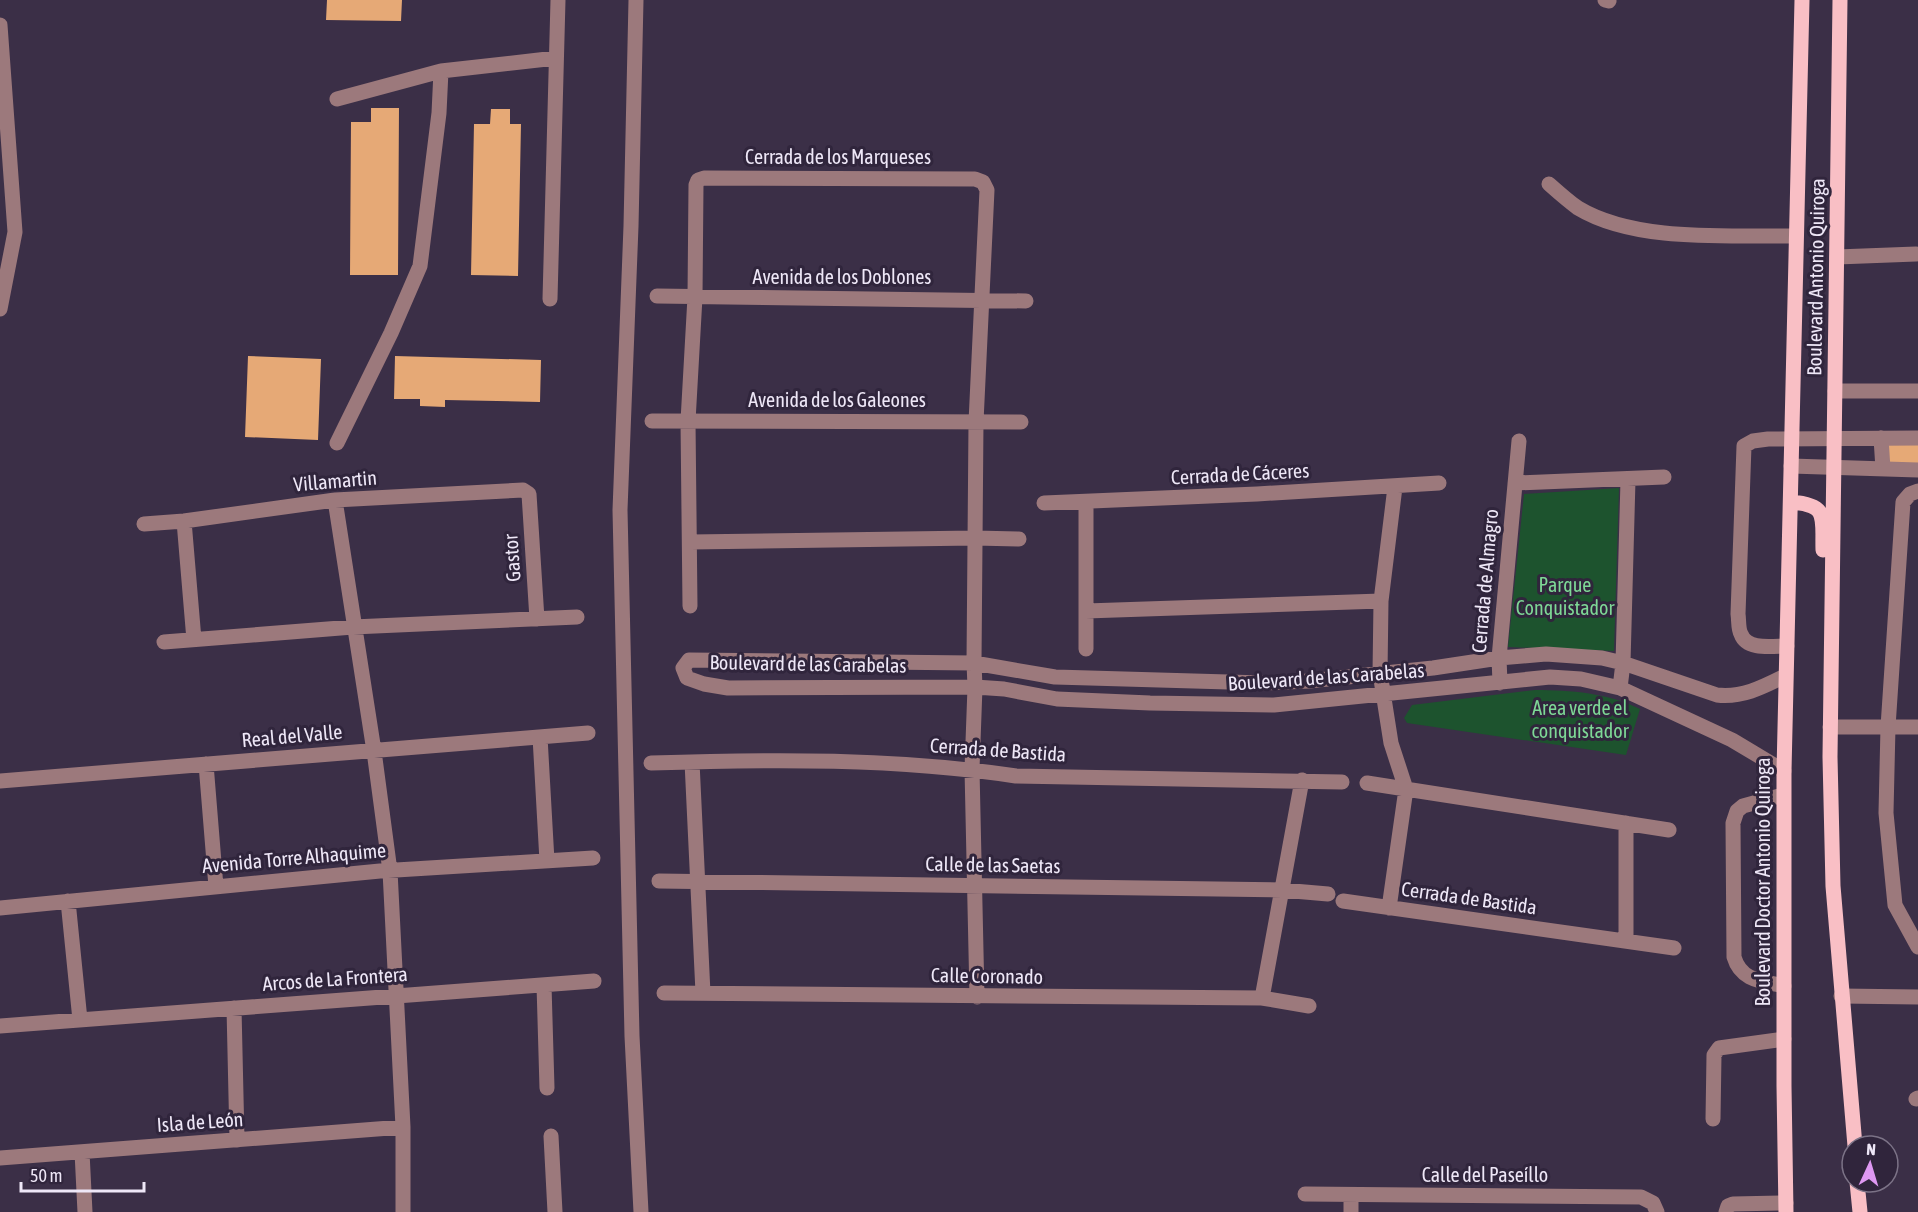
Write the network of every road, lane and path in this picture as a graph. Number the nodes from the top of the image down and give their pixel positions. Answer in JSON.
{"nodes":[{"id":1,"x":558,"y":0,"type":"edge"},
{"id":2,"x":636,"y":0,"type":"edge"},
{"id":3,"x":1802,"y":0,"type":"edge"},
{"id":4,"x":1840,"y":0,"type":"edge"},
{"id":5,"x":0,"y":25,"type":"edge"},
{"id":6,"x":556,"y":58,"type":"junction"},
{"id":7,"x":441,"y":71,"type":"junction"},
{"id":8,"x":337,"y":99,"type":"dead end"},
{"id":9,"x":1549,"y":184,"type":"dead end"},
{"id":10,"x":1796,"y":236,"type":"junction"},
{"id":11,"x":1916,"y":254,"type":"dead end"},
{"id":12,"x":1837,"y":257,"type":"junction"},
{"id":13,"x":657,"y":296,"type":"dead end"},
{"id":14,"x":695,"y":297,"type":"junction"},
{"id":15,"x":550,"y":299,"type":"dead end"},
{"id":16,"x":982,"y":300,"type":"junction"},
{"id":17,"x":1026,"y":301,"type":"dead end"},
{"id":18,"x":0,"y":309,"type":"edge"},
{"id":19,"x":1835,"y":391,"type":"junction"},
{"id":20,"x":1918,"y":392,"type":"edge"},
{"id":21,"x":652,"y":420,"type":"dead end"},
{"id":22,"x":688,"y":421,"type":"junction"},
{"id":23,"x":976,"y":422,"type":"junction"},
{"id":24,"x":1022,"y":422,"type":"dead end"},
{"id":25,"x":1791,"y":438,"type":"junction"},
{"id":26,"x":1881,"y":438,"type":"junction"},
{"id":27,"x":1918,"y":438,"type":"edge"},
{"id":28,"x":1834,"y":439,"type":"junction"},
{"id":29,"x":1519,"y":441,"type":"dead end"},
{"id":30,"x":337,"y":442,"type":"dead end"},
{"id":31,"x":1791,"y":466,"type":"junction"},
{"id":32,"x":1834,"y":466,"type":"junction"},
{"id":33,"x":1883,"y":469,"type":"junction"},
{"id":34,"x":1918,"y":470,"type":"edge"},
{"id":35,"x":1664,"y":477,"type":"dead end"},
{"id":36,"x":1628,"y":480,"type":"junction"},
{"id":37,"x":1439,"y":483,"type":"dead end"},
{"id":38,"x":1515,"y":483,"type":"junction"},
{"id":39,"x":1395,"y":487,"type":"junction"},
{"id":40,"x":1918,"y":491,"type":"edge"},
{"id":41,"x":529,"y":494,"type":"joint"},
{"id":42,"x":334,"y":500,"type":"junction"},
{"id":43,"x":1791,"y":502,"type":"junction"},
{"id":44,"x":1044,"y":503,"type":"dead end"},
{"id":45,"x":1086,"y":503,"type":"junction"},
{"id":46,"x":184,"y":521,"type":"junction"},
{"id":47,"x":144,"y":524,"type":"dead end"},
{"id":48,"x":975,"y":538,"type":"junction"},
{"id":49,"x":1019,"y":539,"type":"dead end"},
{"id":50,"x":690,"y":542,"type":"junction"},
{"id":51,"x":1789,"y":552,"type":"joint"},
{"id":52,"x":1381,"y":601,"type":"junction"},
{"id":53,"x":690,"y":606,"type":"dead end"},
{"id":54,"x":1086,"y":610,"type":"junction"},
{"id":55,"x":1832,"y":611,"type":"junction"},
{"id":56,"x":577,"y":616,"type":"dead end"},
{"id":57,"x":537,"y":619,"type":"junction"},
{"id":58,"x":353,"y":627,"type":"junction"},
{"id":59,"x":194,"y":640,"type":"junction"},
{"id":60,"x":164,"y":642,"type":"dead end"},
{"id":61,"x":1786,"y":646,"type":"junction"},
{"id":62,"x":1086,"y":650,"type":"dead end"},
{"id":63,"x":1498,"y":658,"type":"junction"},
{"id":64,"x":974,"y":663,"type":"junction"},
{"id":65,"x":1623,"y":663,"type":"junction"},
{"id":66,"x":1380,"y":673,"type":"junction"},
{"id":67,"x":1785,"y":676,"type":"junction"},
{"id":68,"x":1500,"y":683,"type":"junction"},
{"id":69,"x":975,"y":687,"type":"junction"},
{"id":70,"x":1620,"y":688,"type":"junction"},
{"id":71,"x":1382,"y":695,"type":"junction"},
{"id":72,"x":1830,"y":727,"type":"junction"},
{"id":73,"x":1888,"y":727,"type":"junction"},
{"id":74,"x":1918,"y":727,"type":"edge"},
{"id":75,"x":588,"y":733,"type":"dead end"},
{"id":76,"x":540,"y":737,"type":"junction"},
{"id":77,"x":374,"y":750,"type":"junction"},
{"id":78,"x":693,"y":762,"type":"junction"},
{"id":79,"x":651,"y":763,"type":"dead end"},
{"id":80,"x":206,"y":764,"type":"junction"},
{"id":81,"x":972,"y":769,"type":"junction"},
{"id":82,"x":1784,"y":771,"type":"junction"},
{"id":83,"x":1302,"y":780,"type":"junction"},
{"id":84,"x":0,"y":781,"type":"edge"},
{"id":85,"x":1342,"y":782,"type":"dead end"},
{"id":86,"x":1367,"y":783,"type":"dead end"},
{"id":87,"x":1406,"y":789,"type":"junction"},
{"id":88,"x":1783,"y":795,"type":"junction"},
{"id":89,"x":1626,"y":823,"type":"junction"},
{"id":90,"x":1669,"y":830,"type":"dead end"},
{"id":91,"x":593,"y":858,"type":"dead end"},
{"id":92,"x":547,"y":861,"type":"junction"},
{"id":93,"x":390,"y":870,"type":"junction"},
{"id":94,"x":659,"y":881,"type":"dead end"},
{"id":95,"x":698,"y":882,"type":"junction"},
{"id":96,"x":216,"y":886,"type":"junction"},
{"id":97,"x":975,"y":886,"type":"junction"},
{"id":98,"x":1282,"y":890,"type":"junction"},
{"id":99,"x":1328,"y":894,"type":"dead end"},
{"id":100,"x":68,"y":901,"type":"junction"},
{"id":101,"x":1343,"y":901,"type":"dead end"},
{"id":102,"x":0,"y":908,"type":"edge"},
{"id":103,"x":1389,"y":908,"type":"junction"},
{"id":104,"x":1626,"y":941,"type":"junction"},
{"id":105,"x":1918,"y":947,"type":"edge"},
{"id":106,"x":1674,"y":948,"type":"dead end"},
{"id":107,"x":594,"y":981,"type":"dead end"},
{"id":108,"x":544,"y":985,"type":"junction"},
{"id":109,"x":1784,"y":986,"type":"junction"},
{"id":110,"x":664,"y":993,"type":"dead end"},
{"id":111,"x":702,"y":993,"type":"junction"},
{"id":112,"x":396,"y":996,"type":"junction"},
{"id":113,"x":1841,"y":996,"type":"junction"},
{"id":114,"x":977,"y":997,"type":"junction"},
{"id":115,"x":1918,"y":997,"type":"edge"},
{"id":116,"x":1262,"y":998,"type":"junction"},
{"id":117,"x":1310,"y":1006,"type":"dead end"},
{"id":118,"x":234,"y":1008,"type":"junction"},
{"id":119,"x":80,"y":1020,"type":"junction"},
{"id":120,"x":0,"y":1026,"type":"edge"},
{"id":121,"x":1784,"y":1039,"type":"junction"},
{"id":122,"x":548,"y":1088,"type":"dead end"},
{"id":123,"x":1713,"y":1119,"type":"dead end"},
{"id":124,"x":403,"y":1127,"type":"junction"},
{"id":125,"x":1854,"y":1134,"type":"edge"},
{"id":126,"x":551,"y":1136,"type":"dead end"},
{"id":127,"x":237,"y":1140,"type":"junction"},
{"id":128,"x":82,"y":1152,"type":"junction"},
{"id":129,"x":0,"y":1158,"type":"edge"},
{"id":130,"x":1305,"y":1194,"type":"dead end"},
{"id":131,"x":1858,"y":1194,"type":"edge"},
{"id":132,"x":1351,"y":1195,"type":"junction"},
{"id":133,"x":1786,"y":1207,"type":"edge"},
{"id":134,"x":85,"y":1212,"type":"edge"},
{"id":135,"x":403,"y":1212,"type":"edge"},
{"id":136,"x":555,"y":1212,"type":"edge"},
{"id":137,"x":641,"y":1212,"type":"edge"},
{"id":138,"x":1351,"y":1212,"type":"edge"},
{"id":139,"x":1657,"y":1212,"type":"edge"},
{"id":140,"x":1726,"y":1212,"type":"edge"},
{"id":141,"x":1860,"y":1212,"type":"edge"}],
"edges":[{"from":1,"to":6,"type":"street"},
{"from":2,"to":137,"type":"street"},
{"from":3,"to":10,"type":"main road","name":"Boulevard Antonio Quiroga"},
{"from":4,"to":12,"type":"main road","name":"Boulevard Antonio Quiroga"},
{"from":5,"to":18,"type":"street"},
{"from":6,"to":7,"type":"street"},
{"from":6,"to":15,"type":"street"},
{"from":7,"to":8,"type":"street"},
{"from":7,"to":30,"type":"street"},
{"from":9,"to":10,"type":"street"},
{"from":10,"to":25,"type":"main road","name":"Boulevard Antonio Quiroga"},
{"from":11,"to":12,"type":"street"},
{"from":12,"to":19,"type":"main road","name":"Boulevard Antonio Quiroga"},
{"from":13,"to":14,"type":"street","name":"Avenida de los Doblones"},
{"from":14,"to":16,"type":"street","name":"Avenida de los Doblones"},
{"from":14,"to":16,"type":"street","name":"Cerrada de los Marqueses"},
{"from":14,"to":22,"type":"street","name":"Cerrada de los Marqueses"},
{"from":16,"to":17,"type":"street","name":"Avenida de los Doblones"},
{"from":16,"to":23,"type":"street","name":"Cerrada de los Marqueses"},
{"from":19,"to":20,"type":"street"},
{"from":19,"to":28,"type":"main road","name":"Boulevard Antonio Quiroga"},
{"from":21,"to":22,"type":"street","name":"Avenida de los Galeones"},
{"from":22,"to":23,"type":"street","name":"Avenida de los Galeones"},
{"from":22,"to":50,"type":"street","name":"Cerrada de los Marqueses"},
{"from":23,"to":24,"type":"street","name":"Avenida de los Galeones"},
{"from":23,"to":48,"type":"street","name":"Cerrada de los Marqueses"},
{"from":25,"to":28,"type":"street"},
{"from":25,"to":31,"type":"main road","name":"Boulevard Antonio Quiroga"},
{"from":25,"to":61,"type":"street"},
{"from":26,"to":27,"type":"street"},
{"from":26,"to":28,"type":"street"},
{"from":26,"to":33,"type":"street"},
{"from":28,"to":32,"type":"main road","name":"Boulevard Antonio Quiroga"},
{"from":29,"to":38,"type":"street","name":"Cerrada de Almagro"},
{"from":31,"to":32,"type":"street"},
{"from":31,"to":43,"type":"main road","name":"Boulevard Antonio Quiroga"},
{"from":32,"to":33,"type":"street"},
{"from":32,"to":55,"type":"main road","name":"Boulevard Antonio Quiroga"},
{"from":33,"to":34,"type":"street"},
{"from":35,"to":36,"type":"street"},
{"from":36,"to":38,"type":"street"},
{"from":36,"to":65,"type":"street"},
{"from":37,"to":39,"type":"street","name":"Cerrada de Cáceres"},
{"from":38,"to":63,"type":"street","name":"Cerrada de Almagro"},
{"from":39,"to":45,"type":"street","name":"Cerrada de Cáceres"},
{"from":39,"to":52,"type":"street"},
{"from":40,"to":73,"type":"street"},
{"from":41,"to":42,"type":"street","name":"Villamartin"},
{"from":41,"to":57,"type":"street","name":"Gastor"},
{"from":42,"to":46,"type":"street","name":"Villamartin"},
{"from":42,"to":58,"type":"street"},
{"from":43,"to":51,"type":"main road","name":"Boulevard Antonio Quiroga"},
{"from":43,"to":55,"type":"main road"},
{"from":44,"to":45,"type":"street","name":"Cerrada de Cáceres"},
{"from":45,"to":54,"type":"street"},
{"from":46,"to":47,"type":"street","name":"Villamartin"},
{"from":46,"to":59,"type":"street"},
{"from":48,"to":49,"type":"street"},
{"from":48,"to":50,"type":"street"},
{"from":48,"to":64,"type":"street","name":"Cerrada de los Marqueses"},
{"from":50,"to":53,"type":"street","name":"Cerrada de los Marqueses"},
{"from":51,"to":61,"type":"main road","name":"Boulevard Doctor Antonio Quiroga"},
{"from":52,"to":54,"type":"street"},
{"from":52,"to":66,"type":"street"},
{"from":54,"to":62,"type":"street"},
{"from":55,"to":72,"type":"main road"},
{"from":56,"to":57,"type":"street"},
{"from":57,"to":58,"type":"street"},
{"from":58,"to":59,"type":"street"},
{"from":58,"to":77,"type":"street"},
{"from":59,"to":60,"type":"street"},
{"from":61,"to":67,"type":"main road","name":"Boulevard Doctor Antonio Quiroga"},
{"from":63,"to":65,"type":"street","name":"Boulevard de las Carabelas"},
{"from":63,"to":66,"type":"street","name":"Boulevard de las Carabelas"},
{"from":63,"to":68,"type":"street","name":"Cerrada de Almagro"},
{"from":64,"to":66,"type":"street","name":"Boulevard de las Carabelas"},
{"from":64,"to":69,"type":"street","name":"Cerrada de los Marqueses"},
{"from":64,"to":69,"type":"street","name":"Boulevard de las Carabelas"},
{"from":65,"to":67,"type":"street","name":"Boulevard de las Carabelas"},
{"from":65,"to":70,"type":"street"},
{"from":66,"to":71,"type":"street","name":"Cerrada de Bastida"},
{"from":67,"to":82,"type":"main road","name":"Boulevard Doctor Antonio Quiroga"},
{"from":68,"to":70,"type":"street","name":"Boulevard de las Carabelas"},
{"from":68,"to":71,"type":"street","name":"Boulevard de las Carabelas"},
{"from":69,"to":71,"type":"street","name":"Boulevard de las Carabelas"},
{"from":69,"to":81,"type":"street","name":"Cerrada de los Marqueses"},
{"from":70,"to":82,"type":"street","name":"Boulevard de las Carabelas"},
{"from":71,"to":87,"type":"street","name":"Cerrada de Bastida"},
{"from":72,"to":73,"type":"street"},
{"from":72,"to":113,"type":"main road"},
{"from":73,"to":74,"type":"street"},
{"from":73,"to":105,"type":"street"},
{"from":75,"to":76,"type":"street","name":"Real del Valle"},
{"from":76,"to":77,"type":"street","name":"Real del Valle"},
{"from":76,"to":92,"type":"street"},
{"from":77,"to":80,"type":"street","name":"Real del Valle"},
{"from":77,"to":93,"type":"street"},
{"from":78,"to":79,"type":"street","name":"Cerrada de Bastida"},
{"from":78,"to":81,"type":"street","name":"Cerrada de Bastida"},
{"from":78,"to":95,"type":"street"},
{"from":80,"to":84,"type":"street","name":"Real del Valle"},
{"from":80,"to":96,"type":"street"},
{"from":81,"to":83,"type":"street","name":"Cerrada de Bastida"},
{"from":81,"to":97,"type":"street","name":"Cerrada de los Marqueses"},
{"from":82,"to":88,"type":"main road","name":"Boulevard Doctor Antonio Quiroga"},
{"from":83,"to":85,"type":"street","name":"Cerrada de Bastida"},
{"from":83,"to":98,"type":"street"},
{"from":86,"to":87,"type":"street"},
{"from":87,"to":89,"type":"street"},
{"from":87,"to":103,"type":"street","name":"Cerrada de Bastida"},
{"from":88,"to":109,"type":"main road","name":"Boulevard Doctor Antonio Quiroga"},
{"from":88,"to":109,"type":"street"},
{"from":89,"to":90,"type":"street"},
{"from":89,"to":104,"type":"street"},
{"from":91,"to":92,"type":"street","name":"Avenida Torre Alhaquime"},
{"from":92,"to":93,"type":"street","name":"Avenida Torre Alhaquime"},
{"from":93,"to":96,"type":"street","name":"Avenida Torre Alhaquime"},
{"from":93,"to":112,"type":"street"},
{"from":94,"to":95,"type":"street","name":"Calle de las Saetas"},
{"from":95,"to":97,"type":"street","name":"Calle de las Saetas"},
{"from":95,"to":111,"type":"street"},
{"from":96,"to":100,"type":"street","name":"Avenida Torre Alhaquime"},
{"from":97,"to":98,"type":"street","name":"Calle de las Saetas"},
{"from":97,"to":114,"type":"street","name":"Cerrada de los Marqueses"},
{"from":98,"to":99,"type":"street","name":"Calle de las Saetas"},
{"from":98,"to":116,"type":"street"},
{"from":100,"to":102,"type":"street","name":"Avenida Torre Alhaquime"},
{"from":100,"to":119,"type":"street"},
{"from":101,"to":103,"type":"street"},
{"from":103,"to":104,"type":"street","name":"Cerrada de Bastida"},
{"from":104,"to":106,"type":"street","name":"Cerrada de Bastida"},
{"from":107,"to":108,"type":"street","name":"Arcos de La Frontera"},
{"from":108,"to":112,"type":"street","name":"Arcos de La Frontera"},
{"from":108,"to":122,"type":"street"},
{"from":109,"to":121,"type":"main road","name":"Boulevard Doctor Antonio Quiroga"},
{"from":110,"to":111,"type":"street","name":"Calle Coronado"},
{"from":111,"to":114,"type":"street","name":"Calle Coronado"},
{"from":112,"to":118,"type":"street","name":"Arcos de La Frontera"},
{"from":112,"to":124,"type":"street"},
{"from":113,"to":115,"type":"street"},
{"from":113,"to":125,"type":"main road"},
{"from":114,"to":116,"type":"street","name":"Calle Coronado"},
{"from":116,"to":117,"type":"street","name":"Calle Coronado"},
{"from":118,"to":119,"type":"street","name":"Arcos de La Frontera"},
{"from":118,"to":127,"type":"street"},
{"from":119,"to":120,"type":"street"},
{"from":121,"to":123,"type":"street"},
{"from":121,"to":133,"type":"main road","name":"Boulevard Doctor Antonio Quiroga"},
{"from":124,"to":127,"type":"street","name":"Isla de León"},
{"from":124,"to":135,"type":"street"},
{"from":126,"to":136,"type":"street"},
{"from":127,"to":128,"type":"street","name":"Isla de León"},
{"from":128,"to":129,"type":"street","name":"Isla de León"},
{"from":128,"to":134,"type":"street"},
{"from":130,"to":132,"type":"street","name":"Calle del Paseíllo"},
{"from":131,"to":141,"type":"main road"},
{"from":132,"to":138,"type":"street"},
{"from":132,"to":139,"type":"street","name":"Calle del Paseíllo"},
{"from":133,"to":140,"type":"street"}]}
